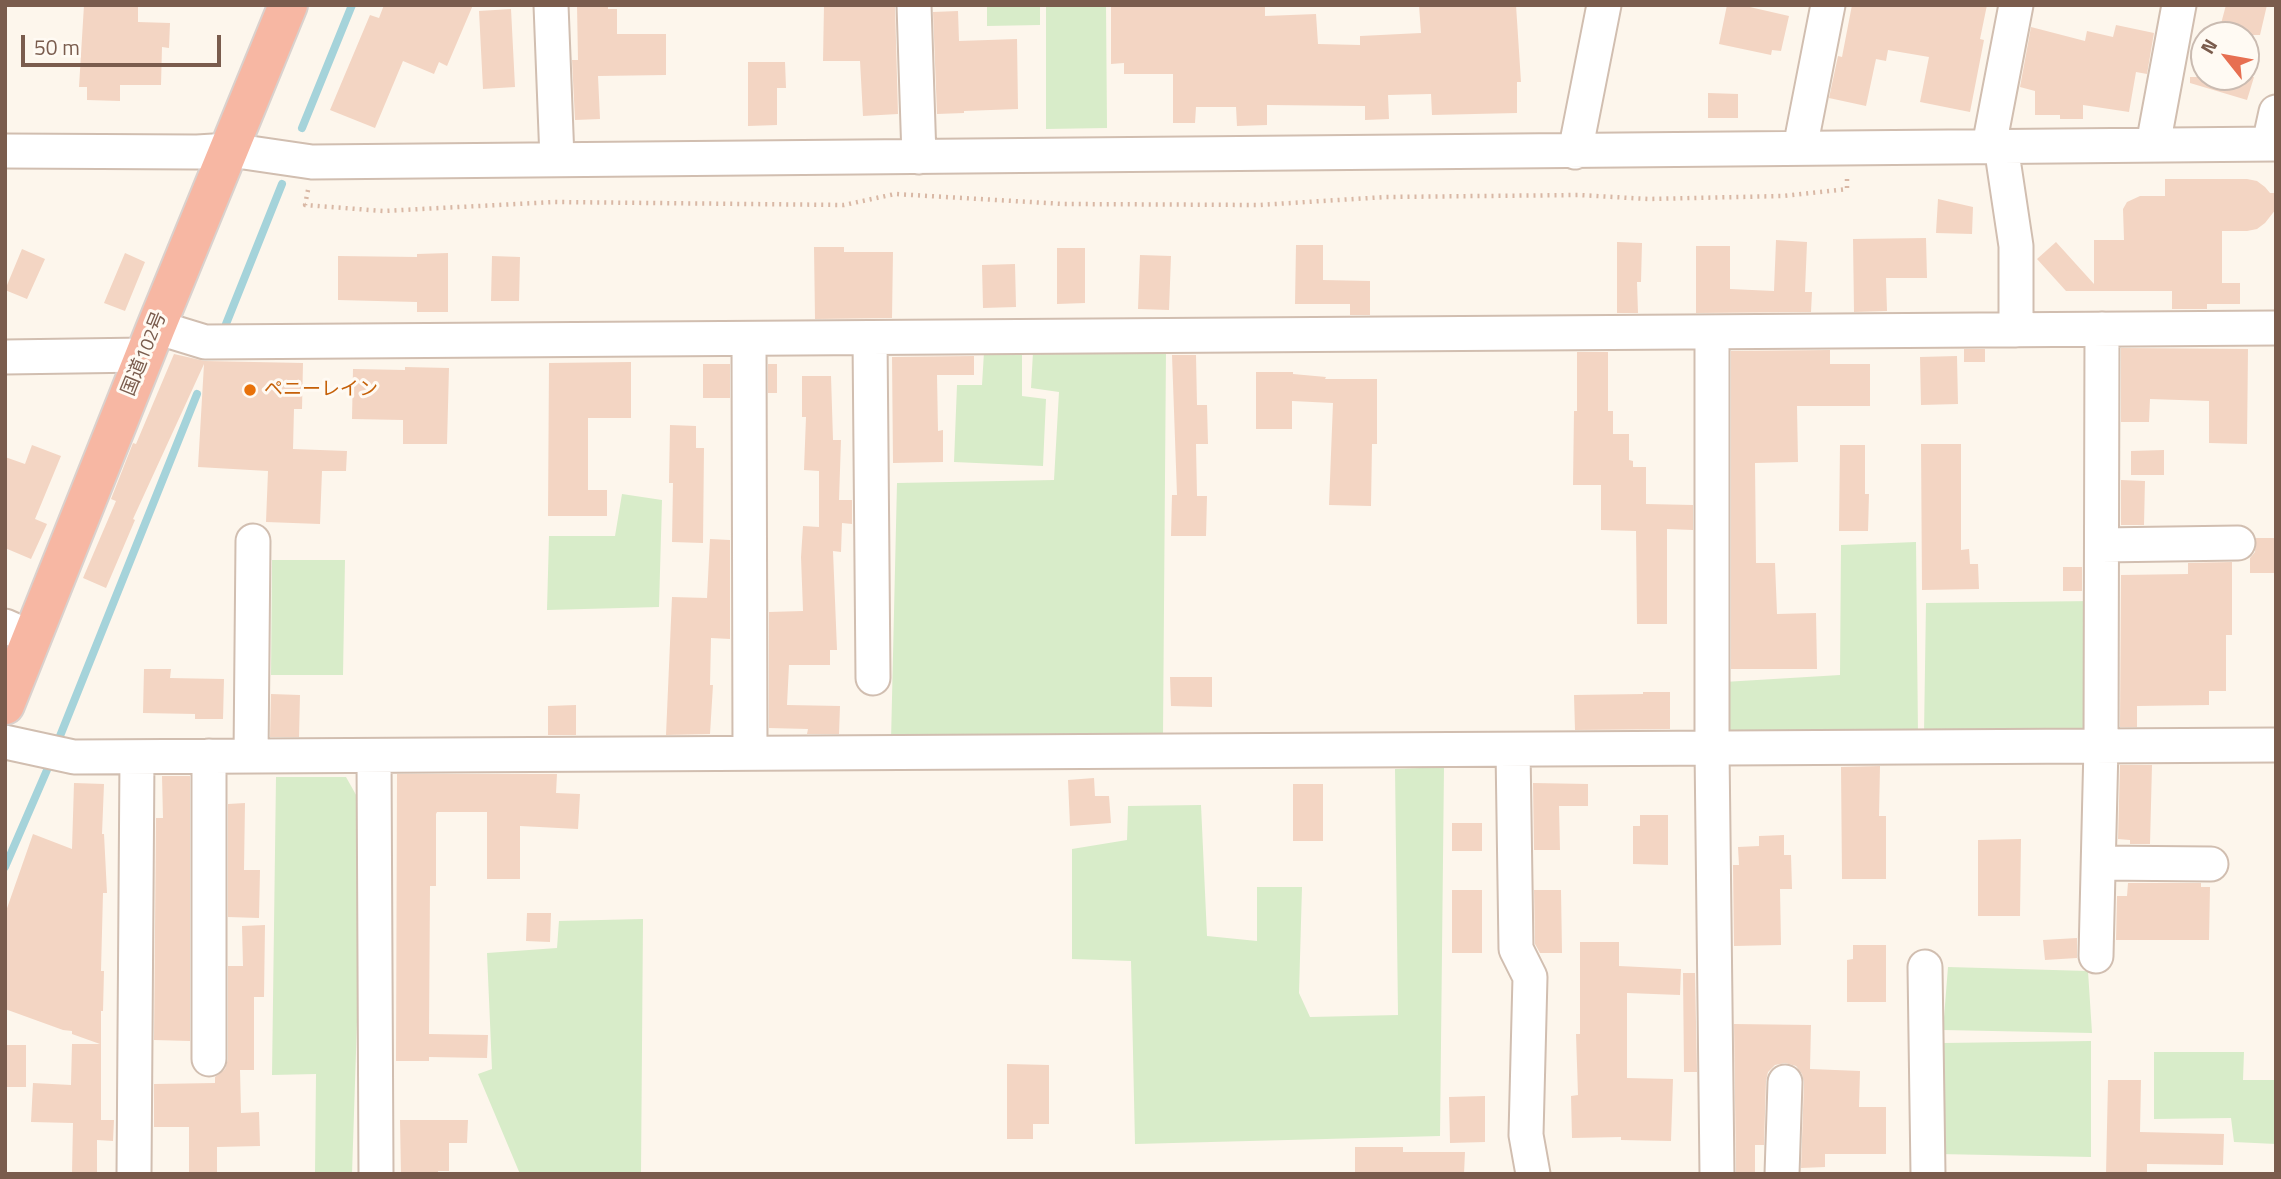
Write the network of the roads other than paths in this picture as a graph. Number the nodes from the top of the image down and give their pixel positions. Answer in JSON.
{"nodes":[{"id":1,"x":288,"y":5,"type":"edge"},
{"id":2,"x":551,"y":5,"type":"edge"},
{"id":3,"x":914,"y":5,"type":"edge"},
{"id":4,"x":1604,"y":5,"type":"edge"},
{"id":5,"x":1828,"y":5,"type":"edge"},
{"id":6,"x":2016,"y":5,"type":"edge"},
{"id":7,"x":2179,"y":5,"type":"edge"},
{"id":8,"x":2274,"y":134,"type":"edge"},
{"id":9,"x":2153,"y":145,"type":"junction"},
{"id":10,"x":1995,"y":146,"type":"junction"},
{"id":11,"x":1800,"y":148,"type":"junction"},
{"id":12,"x":230,"y":150,"type":"junction"},
{"id":13,"x":5,"y":151,"type":"edge"},
{"id":14,"x":1575,"y":152,"type":"junction"},
{"id":15,"x":919,"y":157,"type":"junction"},
{"id":16,"x":557,"y":159,"type":"junction"},
{"id":17,"x":2276,"y":328,"type":"edge"},
{"id":18,"x":2102,"y":329,"type":"junction"},
{"id":19,"x":2016,"y":330,"type":"junction"},
{"id":20,"x":1712,"y":332,"type":"junction"},
{"id":21,"x":870,"y":338,"type":"junction"},
{"id":22,"x":749,"y":339,"type":"junction"},
{"id":23,"x":150,"y":341,"type":"junction"},
{"id":24,"x":5,"y":357,"type":"edge"},
{"id":25,"x":253,"y":541,"type":"dead end"},
{"id":26,"x":2238,"y":543,"type":"dead end"},
{"id":27,"x":2102,"y":545,"type":"junction"},
{"id":28,"x":19,"y":632,"type":"edge"},
{"id":29,"x":873,"y":678,"type":"dead end"},
{"id":30,"x":5,"y":705,"type":"edge"},
{"id":31,"x":5,"y":742,"type":"edge"},
{"id":32,"x":2276,"y":745,"type":"edge"},
{"id":33,"x":2101,"y":746,"type":"junction"},
{"id":34,"x":1712,"y":749,"type":"junction"},
{"id":35,"x":1513,"y":750,"type":"junction"},
{"id":36,"x":750,"y":753,"type":"junction"},
{"id":37,"x":209,"y":756,"type":"junction"},
{"id":38,"x":251,"y":756,"type":"junction"},
{"id":39,"x":374,"y":756,"type":"junction"},
{"id":40,"x":137,"y":757,"type":"junction"},
{"id":41,"x":2099,"y":863,"type":"junction"},
{"id":42,"x":2211,"y":864,"type":"dead end"},
{"id":43,"x":2096,"y":956,"type":"dead end"},
{"id":44,"x":1925,"y":967,"type":"dead end"},
{"id":45,"x":209,"y":1059,"type":"dead end"},
{"id":46,"x":1785,"y":1082,"type":"dead end"},
{"id":47,"x":134,"y":1174,"type":"edge"},
{"id":48,"x":376,"y":1174,"type":"edge"},
{"id":49,"x":1533,"y":1174,"type":"edge"},
{"id":50,"x":1717,"y":1174,"type":"edge"},
{"id":51,"x":1782,"y":1174,"type":"edge"},
{"id":52,"x":1928,"y":1174,"type":"edge"}],
"edges":[{"from":1,"to":12,"type":"highway","name":"国道102号"},
{"from":2,"to":16,"type":"street"},
{"from":3,"to":15,"type":"street"},
{"from":4,"to":14,"type":"street"},
{"from":5,"to":11,"type":"street"},
{"from":6,"to":10,"type":"street"},
{"from":7,"to":9,"type":"street"},
{"from":8,"to":9,"type":"street"},
{"from":9,"to":10,"type":"street"},
{"from":10,"to":11,"type":"street"},
{"from":10,"to":19,"type":"street"},
{"from":11,"to":14,"type":"street"},
{"from":12,"to":13,"type":"street"},
{"from":12,"to":16,"type":"street"},
{"from":12,"to":23,"type":"highway","name":"国道102号"},
{"from":14,"to":15,"type":"street"},
{"from":15,"to":16,"type":"street"},
{"from":17,"to":18,"type":"street"},
{"from":18,"to":19,"type":"street"},
{"from":18,"to":27,"type":"street"},
{"from":19,"to":20,"type":"street"},
{"from":20,"to":21,"type":"street"},
{"from":20,"to":34,"type":"street"},
{"from":21,"to":22,"type":"street"},
{"from":21,"to":29,"type":"street"},
{"from":22,"to":23,"type":"street"},
{"from":22,"to":36,"type":"street"},
{"from":23,"to":24,"type":"street"},
{"from":23,"to":28,"type":"highway","name":"国道102号"},
{"from":25,"to":38,"type":"street"},
{"from":26,"to":27,"type":"street"},
{"from":27,"to":33,"type":"street"},
{"from":28,"to":30,"type":"highway","name":"国道102号"},
{"from":31,"to":40,"type":"street"},
{"from":32,"to":33,"type":"street"},
{"from":33,"to":34,"type":"street"},
{"from":33,"to":41,"type":"street"},
{"from":34,"to":35,"type":"street"},
{"from":34,"to":50,"type":"street"},
{"from":35,"to":36,"type":"street"},
{"from":35,"to":49,"type":"street"},
{"from":36,"to":39,"type":"street"},
{"from":37,"to":38,"type":"street"},
{"from":37,"to":40,"type":"street"},
{"from":37,"to":45,"type":"street"},
{"from":38,"to":39,"type":"street"},
{"from":39,"to":48,"type":"street"},
{"from":40,"to":47,"type":"street"},
{"from":41,"to":42,"type":"street"},
{"from":41,"to":43,"type":"street"},
{"from":44,"to":52,"type":"street"},
{"from":46,"to":51,"type":"street"}]}
